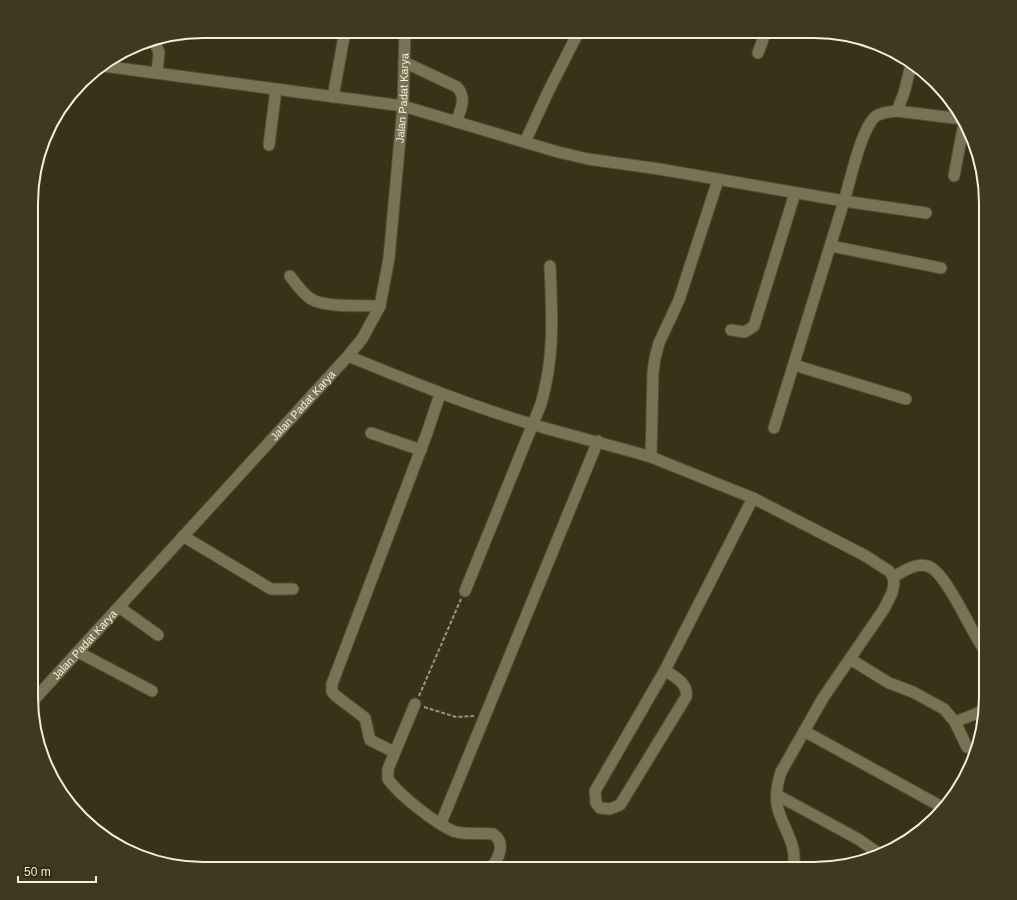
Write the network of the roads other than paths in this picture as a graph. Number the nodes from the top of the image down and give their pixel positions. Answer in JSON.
{"nodes":[{"id":1,"x":344,"y":38,"type":"edge"},
{"id":2,"x":405,"y":38,"type":"edge"},
{"id":3,"x":575,"y":38,"type":"edge"},
{"id":4,"x":763,"y":38,"type":"edge"},
{"id":5,"x":156,"y":45,"type":"edge"},
{"id":6,"x":758,"y":53,"type":"dead end"},
{"id":7,"x":404,"y":62,"type":"junction"},
{"id":8,"x":110,"y":67,"type":"edge"},
{"id":9,"x":910,"y":69,"type":"edge"},
{"id":10,"x":157,"y":72,"type":"junction"},
{"id":11,"x":276,"y":89,"type":"junction"},
{"id":12,"x":333,"y":97,"type":"junction"},
{"id":13,"x":403,"y":106,"type":"junction"},
{"id":14,"x":897,"y":111,"type":"junction"},
{"id":15,"x":956,"y":118,"type":"edge"},
{"id":16,"x":456,"y":122,"type":"junction"},
{"id":17,"x":962,"y":131,"type":"edge"},
{"id":18,"x":525,"y":142,"type":"junction"},
{"id":19,"x":269,"y":145,"type":"dead end"},
{"id":20,"x":954,"y":176,"type":"dead end"},
{"id":21,"x":718,"y":180,"type":"junction"},
{"id":22,"x":795,"y":193,"type":"junction"},
{"id":23,"x":844,"y":201,"type":"junction"},
{"id":24,"x":926,"y":213,"type":"dead end"},
{"id":25,"x":831,"y":246,"type":"junction"},
{"id":26,"x":550,"y":266,"type":"dead end"},
{"id":27,"x":941,"y":268,"type":"dead end"},
{"id":28,"x":290,"y":276,"type":"dead end"},
{"id":29,"x":380,"y":306,"type":"junction"},
{"id":30,"x":731,"y":330,"type":"dead end"},
{"id":31,"x":348,"y":356,"type":"junction"},
{"id":32,"x":794,"y":365,"type":"junction"},
{"id":33,"x":440,"y":394,"type":"junction"},
{"id":34,"x":906,"y":399,"type":"dead end"},
{"id":35,"x":531,"y":424,"type":"junction"},
{"id":36,"x":774,"y":428,"type":"dead end"},
{"id":37,"x":371,"y":433,"type":"dead end"},
{"id":38,"x":598,"y":441,"type":"junction"},
{"id":39,"x":421,"y":450,"type":"junction"},
{"id":40,"x":651,"y":456,"type":"junction"},
{"id":41,"x":753,"y":498,"type":"junction"},
{"id":42,"x":184,"y":536,"type":"junction"},
{"id":43,"x":893,"y":577,"type":"junction"},
{"id":44,"x":292,"y":589,"type":"dead end"},
{"id":45,"x":465,"y":590,"type":"road end"},
{"id":46,"x":119,"y":607,"type":"junction"},
{"id":47,"x":158,"y":634,"type":"dead end"},
{"id":48,"x":979,"y":640,"type":"edge"},
{"id":49,"x":78,"y":652,"type":"junction"},
{"id":50,"x":850,"y":659,"type":"junction"},
{"id":51,"x":664,"y":670,"type":"junction"},
{"id":52,"x":152,"y":691,"type":"dead end"},
{"id":53,"x":38,"y":695,"type":"edge"},
{"id":54,"x":415,"y":704,"type":"road end"},
{"id":55,"x":979,"y":713,"type":"edge"},
{"id":56,"x":955,"y":722,"type":"junction"},
{"id":57,"x":804,"y":731,"type":"junction"},
{"id":58,"x":967,"y":747,"type":"dead end"},
{"id":59,"x":394,"y":752,"type":"junction"},
{"id":60,"x":777,"y":795,"type":"junction"},
{"id":61,"x":939,"y":805,"type":"edge"},
{"id":62,"x":441,"y":823,"type":"junction"},
{"id":63,"x":874,"y":850,"type":"edge"},
{"id":64,"x":496,"y":862,"type":"edge"},
{"id":65,"x":793,"y":862,"type":"edge"}],
"edges":[{"from":1,"to":12,"type":"street"},
{"from":2,"to":7,"type":"street","name":"Jalan Padat Karya"},
{"from":3,"to":18,"type":"street"},
{"from":4,"to":6,"type":"street"},
{"from":5,"to":10,"type":"street"},
{"from":7,"to":13,"type":"street","name":"Jalan Padat Karya"},
{"from":7,"to":16,"type":"street"},
{"from":8,"to":10,"type":"street"},
{"from":9,"to":14,"type":"street"},
{"from":10,"to":11,"type":"street"},
{"from":11,"to":12,"type":"street"},
{"from":11,"to":19,"type":"street"},
{"from":12,"to":13,"type":"street"},
{"from":13,"to":16,"type":"street"},
{"from":13,"to":29,"type":"street","name":"Jalan Padat Karya"},
{"from":14,"to":15,"type":"street"},
{"from":14,"to":23,"type":"street"},
{"from":16,"to":18,"type":"street"},
{"from":17,"to":20,"type":"street"},
{"from":18,"to":21,"type":"street"},
{"from":21,"to":22,"type":"street"},
{"from":21,"to":40,"type":"street"},
{"from":22,"to":23,"type":"street"},
{"from":22,"to":30,"type":"street"},
{"from":23,"to":24,"type":"street"},
{"from":23,"to":25,"type":"street"},
{"from":25,"to":27,"type":"street"},
{"from":25,"to":32,"type":"street"},
{"from":26,"to":35,"type":"street"},
{"from":28,"to":29,"type":"street"},
{"from":29,"to":31,"type":"street","name":"Jalan Padat Karya"},
{"from":31,"to":33,"type":"street"},
{"from":31,"to":42,"type":"street","name":"Jalan Padat Karya"},
{"from":32,"to":34,"type":"street"},
{"from":32,"to":36,"type":"street"},
{"from":33,"to":35,"type":"street"},
{"from":33,"to":39,"type":"street"},
{"from":35,"to":38,"type":"street"},
{"from":35,"to":45,"type":"street"},
{"from":37,"to":39,"type":"street"},
{"from":38,"to":40,"type":"street"},
{"from":38,"to":62,"type":"street"},
{"from":39,"to":59,"type":"street"},
{"from":40,"to":41,"type":"street"},
{"from":41,"to":43,"type":"street"},
{"from":41,"to":51,"type":"street"},
{"from":42,"to":44,"type":"street"},
{"from":42,"to":46,"type":"street","name":"Jalan Padat Karya"},
{"from":43,"to":48,"type":"street"},
{"from":43,"to":50,"type":"street"},
{"from":46,"to":47,"type":"street"},
{"from":46,"to":49,"type":"street","name":"Jalan Padat Karya"},
{"from":49,"to":52,"type":"street"},
{"from":49,"to":53,"type":"street","name":"Jalan Padat Karya"},
{"from":50,"to":56,"type":"street"},
{"from":50,"to":57,"type":"street"},
{"from":51,"to":51,"type":"street"},
{"from":54,"to":59,"type":"street"},
{"from":55,"to":56,"type":"street"},
{"from":56,"to":58,"type":"street"},
{"from":57,"to":60,"type":"street"},
{"from":57,"to":61,"type":"street"},
{"from":59,"to":62,"type":"street"},
{"from":60,"to":63,"type":"street"},
{"from":60,"to":65,"type":"street"},
{"from":62,"to":64,"type":"street"}]}
